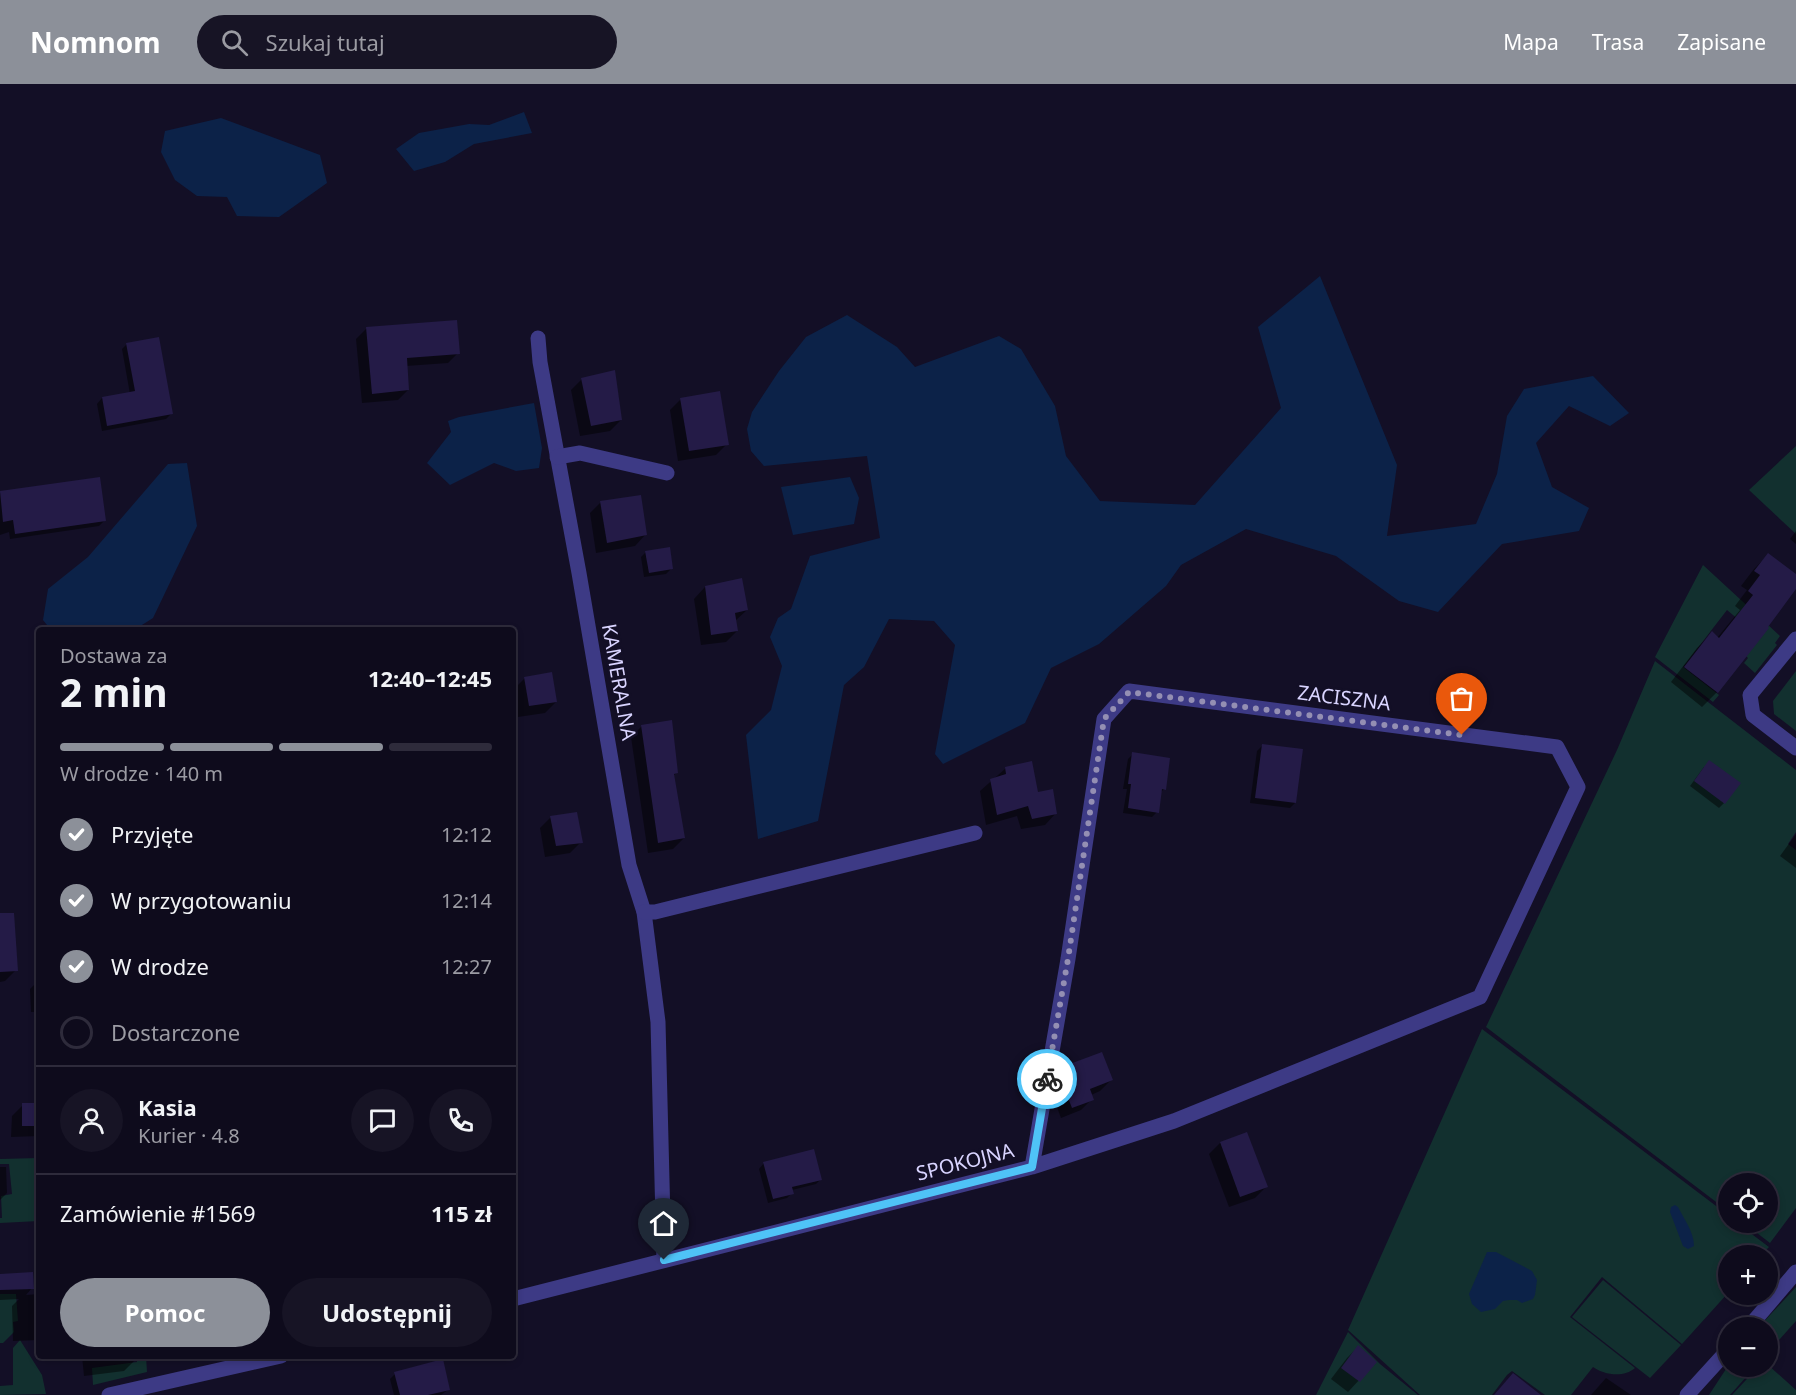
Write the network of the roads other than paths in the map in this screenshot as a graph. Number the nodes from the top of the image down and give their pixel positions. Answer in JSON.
{"nodes":[{"id":1,"x":537,"y":338,"type":"dead end"},
{"id":2,"x":557,"y":457,"type":"junction"},
{"id":3,"x":668,"y":473,"type":"dead end"},
{"id":4,"x":1796,"y":639,"type":"edge"},
{"id":5,"x":1796,"y":748,"type":"edge"},
{"id":6,"x":975,"y":833,"type":"dead end"},
{"id":7,"x":644,"y":912,"type":"junction"},
{"id":8,"x":1480,"y":997,"type":"joint"},
{"id":9,"x":1032,"y":1167,"type":"junction"},
{"id":10,"x":664,"y":1260,"type":"junction"},
{"id":11,"x":1796,"y":1272,"type":"edge"},
{"id":12,"x":516,"y":1298,"type":"edge"},
{"id":13,"x":1757,"y":1317,"type":"edge"},
{"id":14,"x":268,"y":1359,"type":"edge"},
{"id":15,"x":1718,"y":1361,"type":"edge"},
{"id":16,"x":109,"y":1395,"type":"edge"},
{"id":17,"x":1687,"y":1395,"type":"edge"}],
"edges":[{"from":1,"to":2,"type":"street","name":"KAMERALNA"},
{"from":2,"to":3,"type":"street"},
{"from":2,"to":7,"type":"street","name":"KAMERALNA"},
{"from":4,"to":5,"type":"street"},
{"from":6,"to":7,"type":"street"},
{"from":7,"to":10,"type":"street","name":"KAMERALNA"},
{"from":8,"to":9,"type":"street","name":"SPOKOJNA"},
{"from":8,"to":9,"type":"street","name":"ZACISZNA"},
{"from":9,"to":10,"type":"street","name":"SPOKOJNA"},
{"from":10,"to":12,"type":"street","name":"SPOKOJNA"},
{"from":11,"to":13,"type":"street"},
{"from":14,"to":16,"type":"street"},
{"from":15,"to":17,"type":"street"}]}
